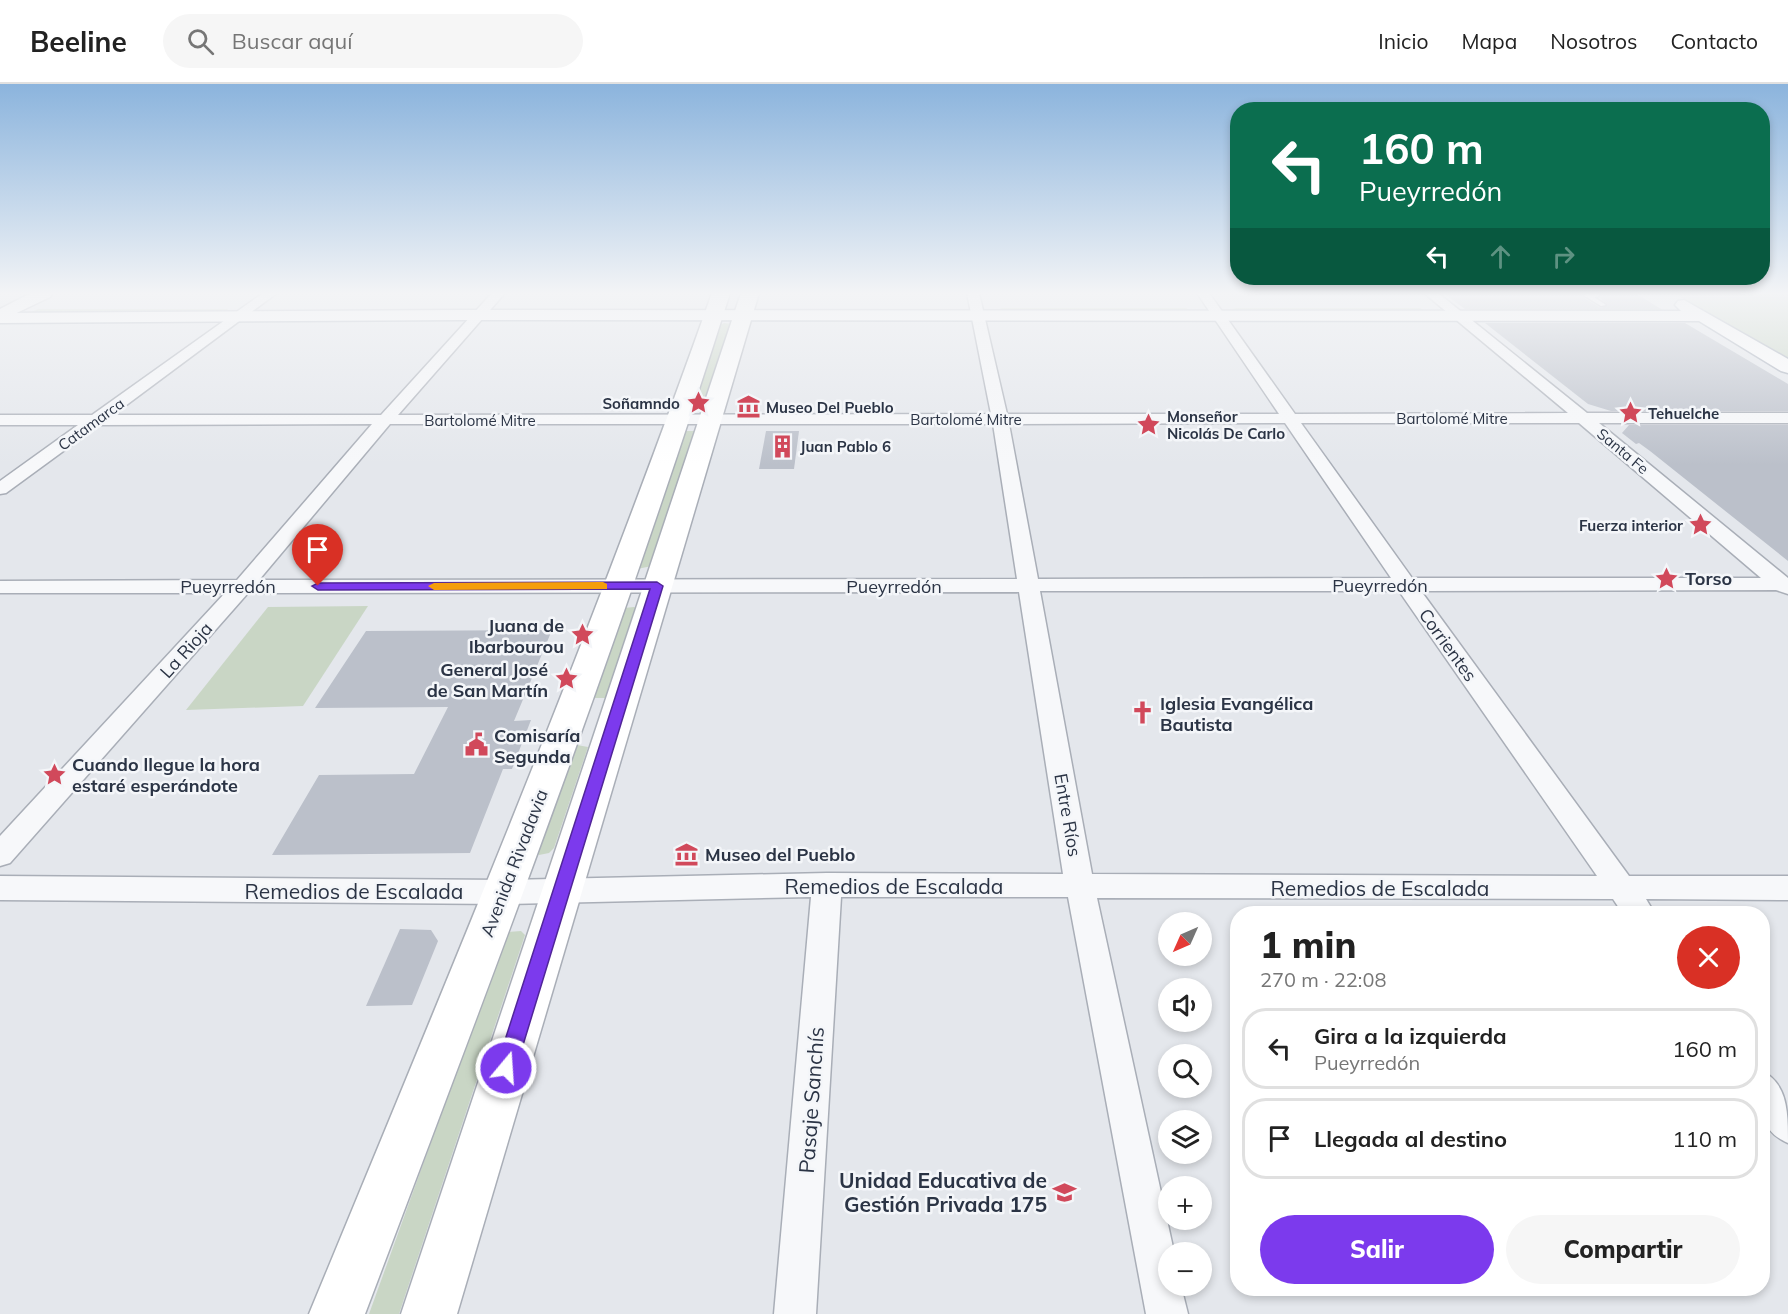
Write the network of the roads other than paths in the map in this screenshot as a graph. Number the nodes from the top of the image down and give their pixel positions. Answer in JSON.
{"nodes":[{"id":1,"x":191,"y":350,"type":"edge"},
{"id":2,"x":447,"y":350,"type":"edge"},
{"id":3,"x":702,"y":350,"type":"edge"},
{"id":4,"x":733,"y":350,"type":"edge"},
{"id":5,"x":985,"y":350,"type":"edge"},
{"id":6,"x":1242,"y":350,"type":"edge"},
{"id":7,"x":1500,"y":350,"type":"edge"},
{"id":8,"x":1760,"y":350,"type":"edge"},
{"id":9,"x":1788,"y":367,"type":"edge"},
{"id":10,"x":1288,"y":418,"type":"junction"},
{"id":11,"x":1583,"y":418,"type":"junction"},
{"id":12,"x":1788,"y":418,"type":"edge"},
{"id":13,"x":999,"y":419,"type":"junction"},
{"id":14,"x":0,"y":420,"type":"edge"},
{"id":15,"x":96,"y":420,"type":"junction"},
{"id":16,"x":385,"y":420,"type":"junction"},
{"id":17,"x":678,"y":420,"type":"junction"},
{"id":18,"x":711,"y":420,"type":"junction"},
{"id":19,"x":0,"y":489,"type":"edge"},
{"id":20,"x":1028,"y":585,"type":"junction"},
{"id":21,"x":1406,"y":585,"type":"junction"},
{"id":22,"x":243,"y":586,"type":"junction"},
{"id":23,"x":638,"y":586,"type":"junction"},
{"id":24,"x":1786,"y":586,"type":"edge"},
{"id":25,"x":0,"y":587,"type":"edge"},
{"id":26,"x":567,"y":720,"type":"junction"},
{"id":27,"x":614,"y":721,"type":"junction"},
{"id":28,"x":0,"y":855,"type":"edge"},
{"id":29,"x":827,"y":885,"type":"junction"},
{"id":30,"x":1080,"y":886,"type":"junction"},
{"id":31,"x":0,"y":888,"type":"edge"},
{"id":32,"x":1788,"y":888,"type":"edge"},
{"id":33,"x":1623,"y":889,"type":"junction"},
{"id":34,"x":561,"y":890,"type":"junction"},
{"id":35,"x":504,"y":892,"type":"junction"},
{"id":36,"x":1635,"y":906,"type":"edge"},
{"id":37,"x":1770,"y":1100,"type":"edge"},
{"id":38,"x":1788,"y":1125,"type":"edge"},
{"id":39,"x":337,"y":1314,"type":"edge"},
{"id":40,"x":429,"y":1314,"type":"edge"},
{"id":41,"x":795,"y":1314,"type":"edge"},
{"id":42,"x":1167,"y":1314,"type":"edge"}],
"edges":[{"from":1,"to":15,"type":"street","name":"Catamarca"},
{"from":2,"to":16,"type":"street","name":"La Rioja"},
{"from":3,"to":17,"type":"main road","name":"Avenida Rivadavia"},
{"from":4,"to":18,"type":"main road","name":"Avenida Rivadavia"},
{"from":5,"to":13,"type":"street","name":"Entre Ríos"},
{"from":6,"to":10,"type":"street","name":"Corrientes"},
{"from":7,"to":11,"type":"street","name":"Santa Fe"},
{"from":8,"to":9,"type":"main road"},
{"from":10,"to":11,"type":"street","name":"Bartolomé Mitre"},
{"from":10,"to":13,"type":"street","name":"Bartolomé Mitre"},
{"from":10,"to":21,"type":"street","name":"Corrientes"},
{"from":11,"to":12,"type":"street","name":"Bartolomé Mitre"},
{"from":11,"to":24,"type":"street","name":"Santa Fe"},
{"from":13,"to":18,"type":"street","name":"Bartolomé Mitre"},
{"from":13,"to":20,"type":"street","name":"Entre Ríos"},
{"from":14,"to":15,"type":"street","name":"Bartolomé Mitre"},
{"from":15,"to":16,"type":"street","name":"Bartolomé Mitre"},
{"from":15,"to":19,"type":"street","name":"Catamarca"},
{"from":16,"to":17,"type":"street","name":"Bartolomé Mitre"},
{"from":16,"to":22,"type":"street","name":"La Rioja"},
{"from":17,"to":18,"type":"street","name":"Bartolomé Mitre"},
{"from":17,"to":23,"type":"main road","name":"Avenida Rivadavia"},
{"from":18,"to":23,"type":"main road","name":"Avenida Rivadavia"},
{"from":20,"to":21,"type":"street","name":"Pueyrredón"},
{"from":20,"to":23,"type":"street","name":"Pueyrredón"},
{"from":20,"to":30,"type":"street","name":"Entre Ríos"},
{"from":21,"to":24,"type":"street","name":"Pueyrredón"},
{"from":21,"to":33,"type":"street","name":"Corrientes"},
{"from":22,"to":23,"type":"street","name":"Pueyrredón"},
{"from":22,"to":25,"type":"street","name":"Pueyrredón"},
{"from":22,"to":28,"type":"street","name":"La Rioja"},
{"from":23,"to":26,"type":"main road","name":"Avenida Rivadavia"},
{"from":23,"to":27,"type":"main road","name":"Avenida Rivadavia"},
{"from":26,"to":27,"type":"main road"},
{"from":26,"to":35,"type":"main road","name":"Avenida Rivadavia"},
{"from":27,"to":34,"type":"main road","name":"Avenida Rivadavia"},
{"from":29,"to":30,"type":"street","name":"Remedios de Escalada"},
{"from":29,"to":34,"type":"street","name":"Remedios de Escalada"},
{"from":29,"to":41,"type":"street","name":"Pasaje Sanchís"},
{"from":30,"to":33,"type":"street","name":"Remedios de Escalada"},
{"from":30,"to":42,"type":"street","name":"Entre Ríos"},
{"from":31,"to":35,"type":"street","name":"Remedios de Escalada"},
{"from":32,"to":33,"type":"street","name":"Remedios de Escalada"},
{"from":33,"to":36,"type":"street","name":"Corrientes"},
{"from":34,"to":35,"type":"street","name":"Remedios de Escalada"},
{"from":34,"to":40,"type":"main road","name":"Avenida Rivadavia"},
{"from":35,"to":39,"type":"main road","name":"Avenida Rivadavia"},
{"from":37,"to":38,"type":"street"}]}
